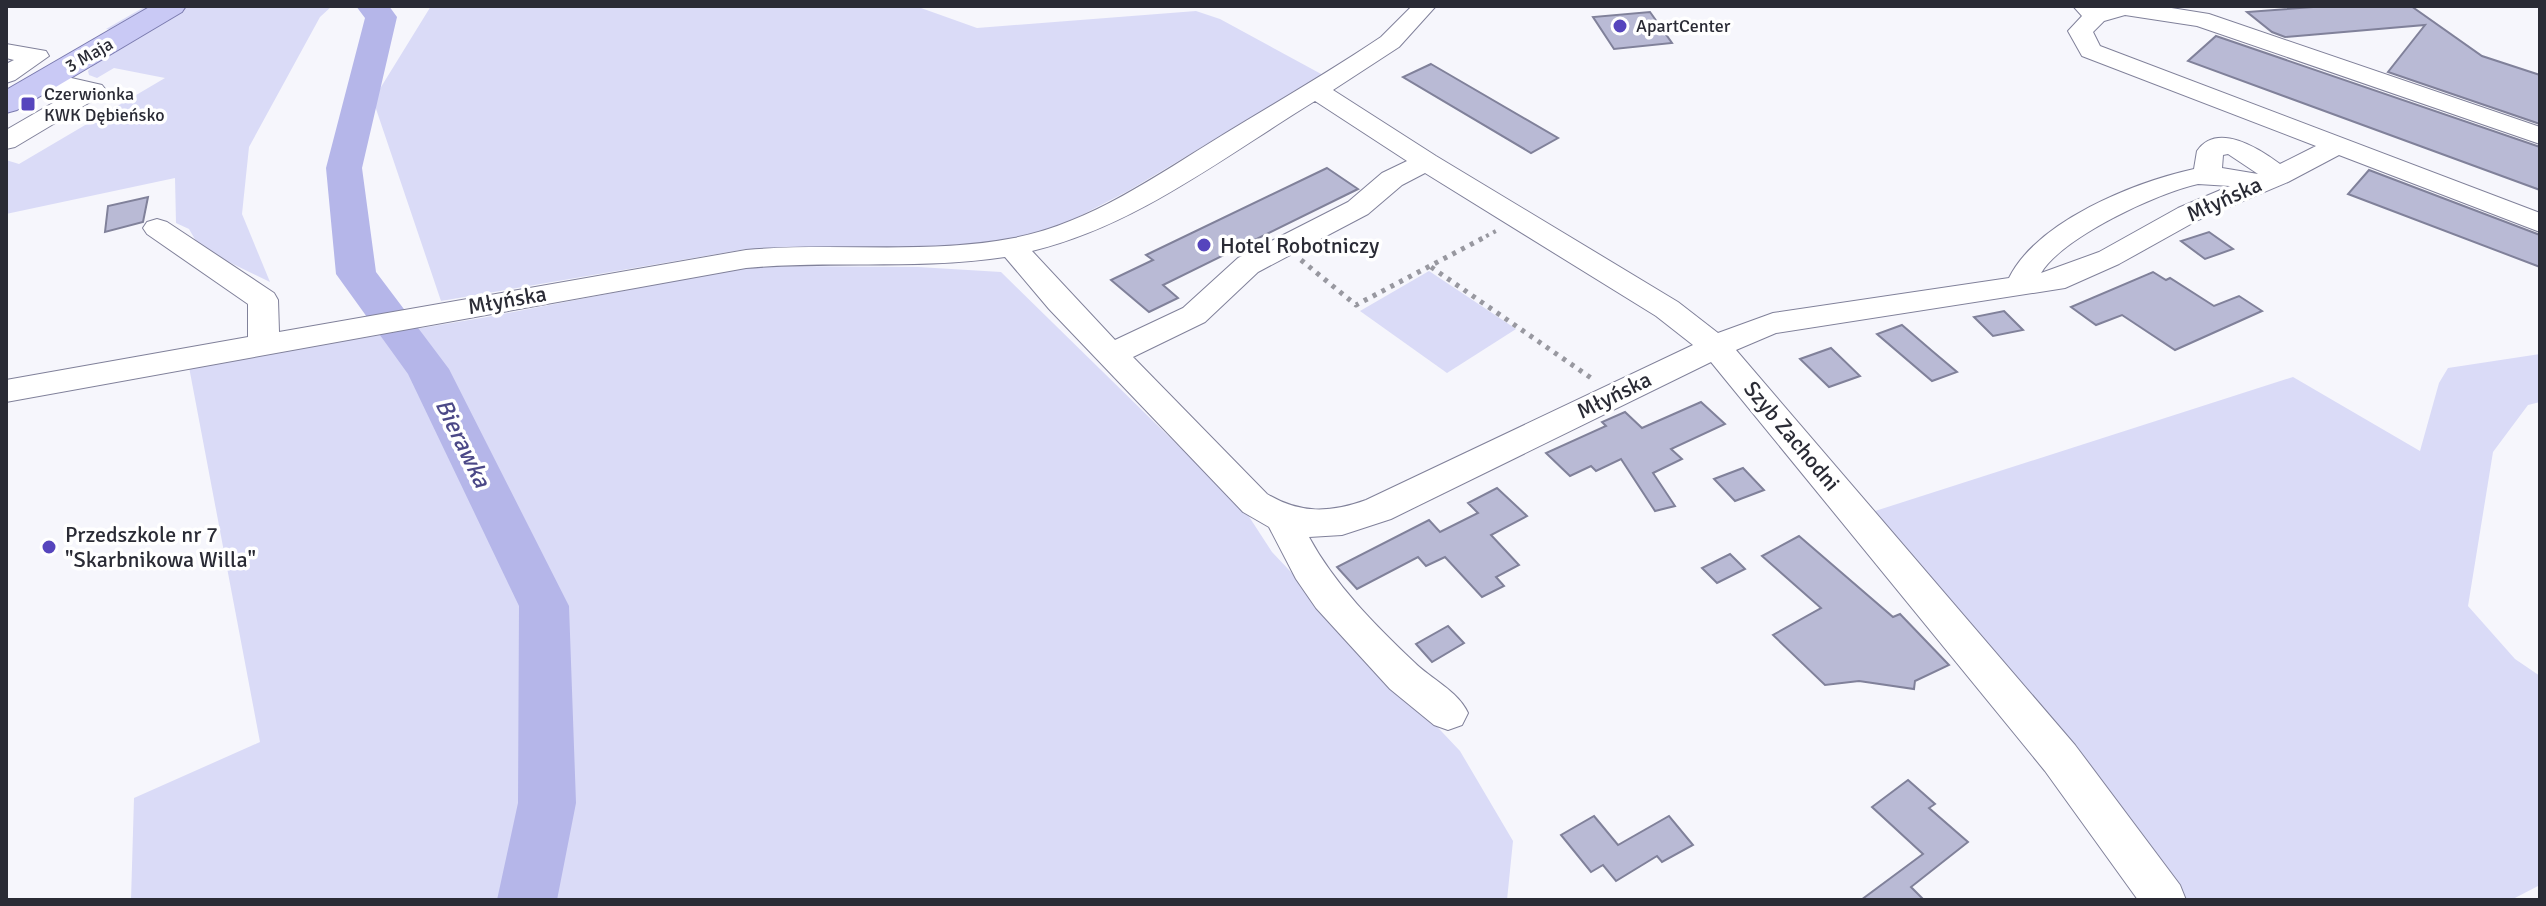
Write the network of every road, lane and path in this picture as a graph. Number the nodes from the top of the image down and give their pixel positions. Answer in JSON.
{"nodes":[{"id":1,"x":172,"y":6,"type":"edge"},
{"id":2,"x":1424,"y":6,"type":"edge"},
{"id":3,"x":2090,"y":11,"type":"edge"},
{"id":4,"x":6,"y":51,"type":"edge"},
{"id":5,"x":6,"y":75,"type":"edge"},
{"id":6,"x":45,"y":80,"type":"junction"},
{"id":7,"x":1315,"y":89,"type":"junction"},
{"id":8,"x":6,"y":103,"type":"edge"},
{"id":9,"x":2540,"y":136,"type":"edge"},
{"id":10,"x":6,"y":141,"type":"edge"},
{"id":11,"x":2325,"y":152,"type":"junction"},
{"id":12,"x":1426,"y":162,"type":"junction"},
{"id":13,"x":2269,"y":180,"type":"junction"},
{"id":14,"x":1517,"y":218,"type":"junction"},
{"id":15,"x":2540,"y":223,"type":"edge"},
{"id":16,"x":157,"y":228,"type":"dead end"},
{"id":17,"x":1283,"y":246,"type":"junction"},
{"id":18,"x":1012,"y":247,"type":"junction"},
{"id":19,"x":1430,"y":266,"type":"junction"},
{"id":20,"x":2020,"y":287,"type":"junction"},
{"id":21,"x":264,"y":344,"type":"junction"},
{"id":22,"x":1714,"y":345,"type":"junction"},
{"id":23,"x":1111,"y":355,"type":"junction"},
{"id":24,"x":1605,"y":387,"type":"dead end"},
{"id":25,"x":6,"y":391,"type":"edge"},
{"id":26,"x":1284,"y":520,"type":"junction"},
{"id":27,"x":1448,"y":713,"type":"dead end"},
{"id":28,"x":2164,"y":900,"type":"edge"}],
"edges":[{"from":1,"to":6,"type":"main road","name":"3 Maja"},
{"from":2,"to":7,"type":"street","name":"Młyńska"},
{"from":3,"to":9,"type":"street"},
{"from":3,"to":11,"type":"street"},
{"from":4,"to":5,"type":"street"},
{"from":6,"to":8,"type":"main road","name":"3 Maja"},
{"from":6,"to":10,"type":"street"},
{"from":7,"to":12,"type":"street","name":"Szyb Zachodni"},
{"from":7,"to":18,"type":"street","name":"Młyńska"},
{"from":11,"to":13,"type":"street","name":"Młyńska"},
{"from":11,"to":15,"type":"street"},
{"from":12,"to":14,"type":"street","name":"Szyb Zachodni"},
{"from":12,"to":17,"type":"street"},
{"from":13,"to":20,"type":"street","name":"Młyńska"},
{"from":13,"to":20,"type":"street"},
{"from":14,"to":19,"type":"path"},
{"from":14,"to":22,"type":"street","name":"Szyb Zachodni"},
{"from":16,"to":21,"type":"street"},
{"from":17,"to":19,"type":"path"},
{"from":17,"to":23,"type":"street"},
{"from":18,"to":21,"type":"street","name":"Młyńska"},
{"from":18,"to":23,"type":"street","name":"Młyńska"},
{"from":19,"to":24,"type":"path"},
{"from":20,"to":22,"type":"street","name":"Młyńska"},
{"from":21,"to":25,"type":"street","name":"Młyńska"},
{"from":22,"to":26,"type":"street","name":"Młyńska"},
{"from":22,"to":28,"type":"street","name":"Szyb Zachodni"},
{"from":23,"to":26,"type":"street","name":"Młyńska"},
{"from":26,"to":27,"type":"street"}]}
